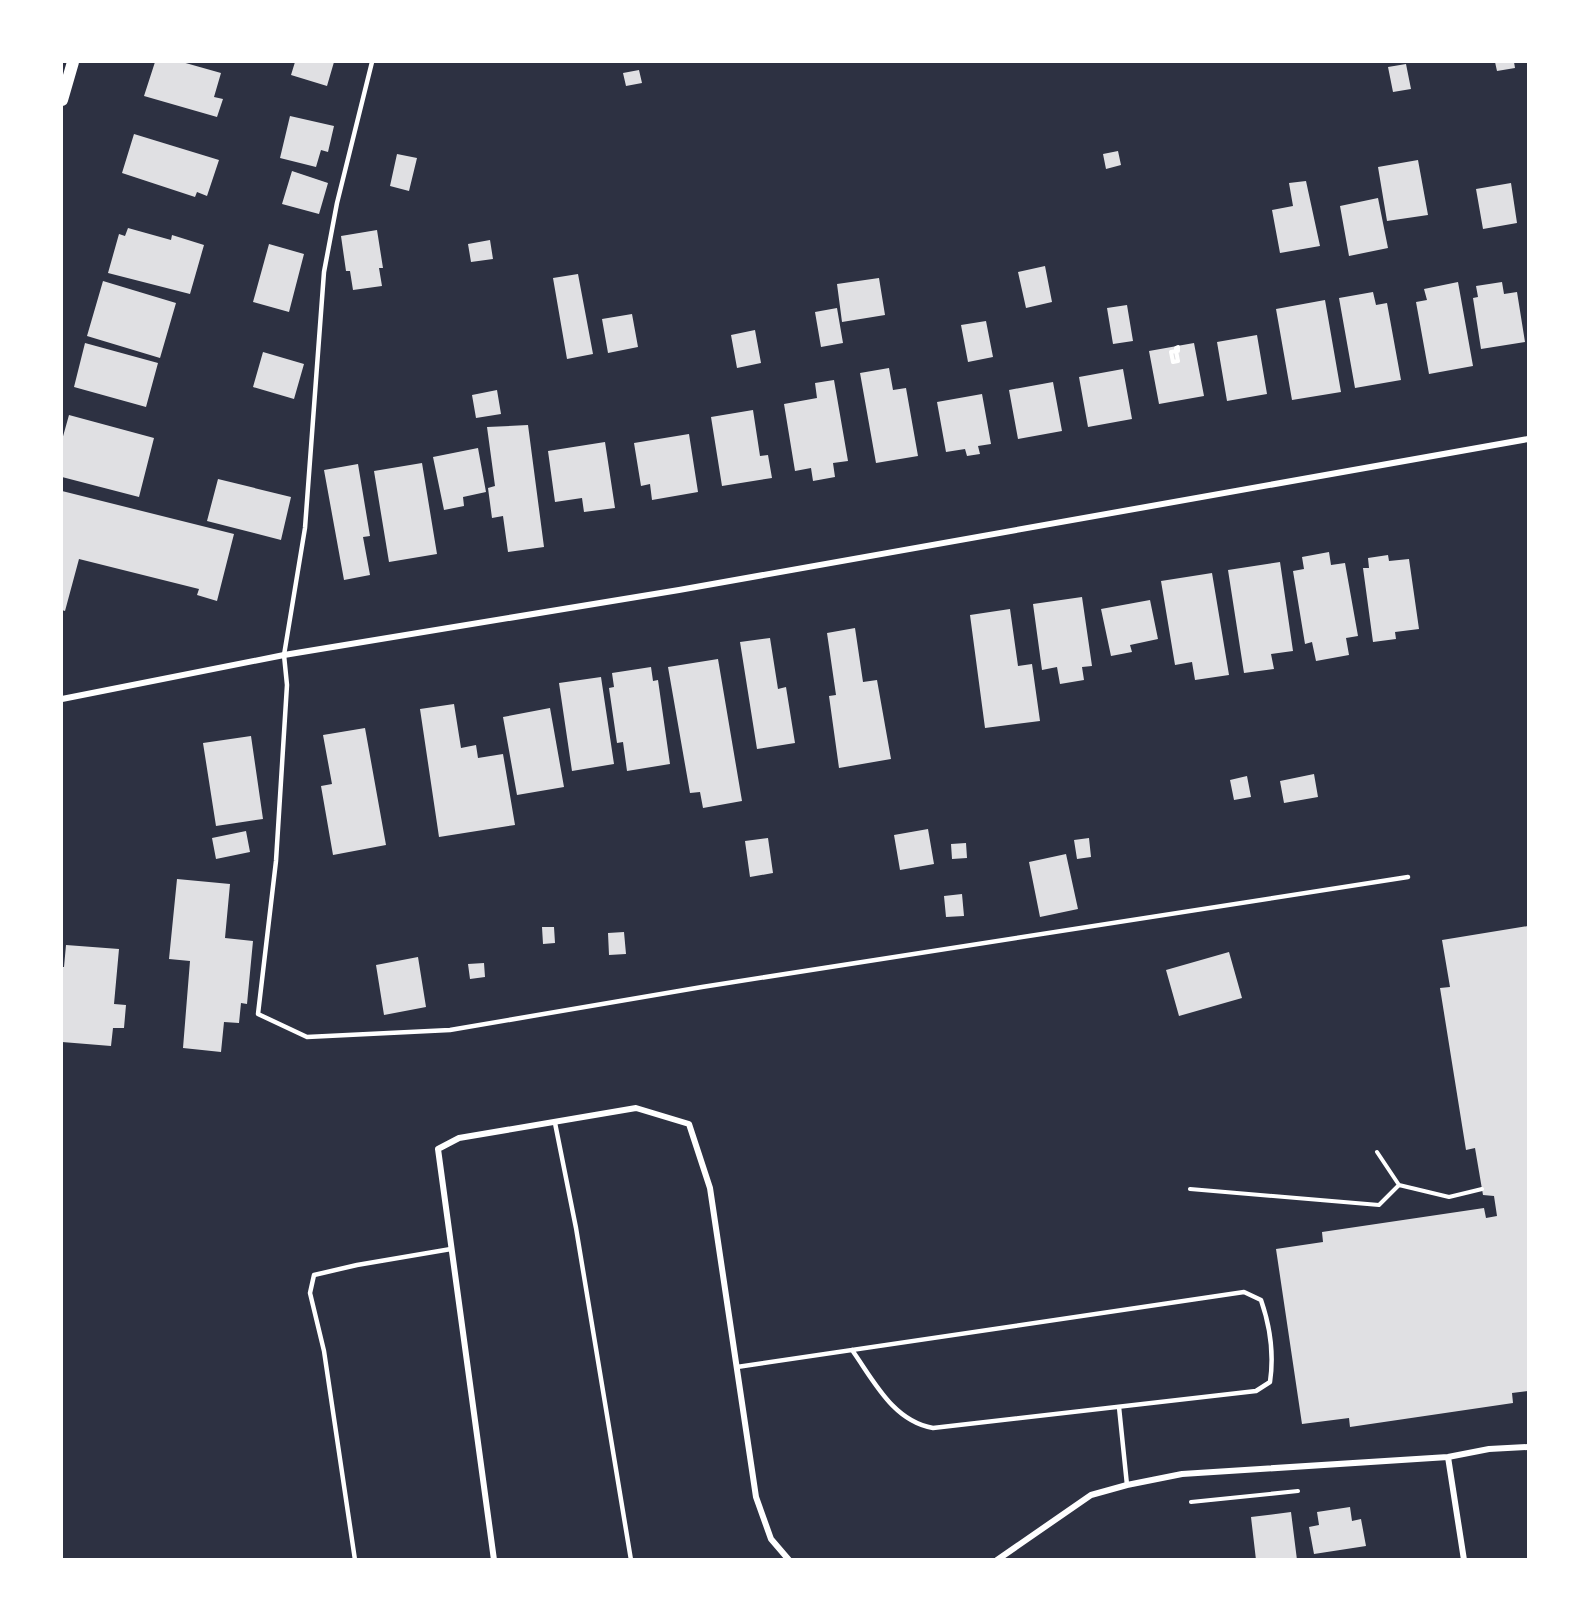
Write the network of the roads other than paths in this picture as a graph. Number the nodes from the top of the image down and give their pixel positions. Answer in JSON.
{"nodes":[{"id":1,"x":73,"y":62,"type":"edge"},
{"id":2,"x":372,"y":62,"type":"edge"},
{"id":3,"x":62,"y":100,"type":"edge"},
{"id":4,"x":1528,"y":439,"type":"edge"},
{"id":5,"x":284,"y":656,"type":"junction"},
{"id":6,"x":62,"y":699,"type":"edge"},
{"id":7,"x":1408,"y":877,"type":"dead end"},
{"id":8,"x":555,"y":1123,"type":"junction"},
{"id":9,"x":451,"y":1249,"type":"junction"},
{"id":10,"x":852,"y":1350,"type":"junction"},
{"id":11,"x":737,"y":1367,"type":"junction"},
{"id":12,"x":1119,"y":1407,"type":"junction"},
{"id":13,"x":1528,"y":1447,"type":"edge"},
{"id":14,"x":1448,"y":1457,"type":"junction"},
{"id":15,"x":1127,"y":1485,"type":"junction"},
{"id":16,"x":355,"y":1560,"type":"edge"},
{"id":17,"x":494,"y":1560,"type":"edge"},
{"id":18,"x":632,"y":1560,"type":"edge"},
{"id":19,"x":789,"y":1560,"type":"edge"},
{"id":20,"x":997,"y":1560,"type":"edge"},
{"id":21,"x":1464,"y":1560,"type":"edge"}],
"edges":[{"from":1,"to":3,"type":"main road"},
{"from":2,"to":5,"type":"lane"},
{"from":4,"to":5,"type":"street"},
{"from":5,"to":6,"type":"street"},
{"from":5,"to":7,"type":"lane"},
{"from":8,"to":9,"type":"street"},
{"from":8,"to":11,"type":"street"},
{"from":8,"to":18,"type":"lane"},
{"from":9,"to":16,"type":"lane"},
{"from":9,"to":17,"type":"street"},
{"from":10,"to":11,"type":"lane"},
{"from":10,"to":12,"type":"lane"},
{"from":10,"to":12,"type":"lane"},
{"from":11,"to":19,"type":"street"},
{"from":12,"to":15,"type":"lane"},
{"from":13,"to":14,"type":"street"},
{"from":14,"to":15,"type":"street"},
{"from":14,"to":21,"type":"street"},
{"from":15,"to":20,"type":"street"}]}
